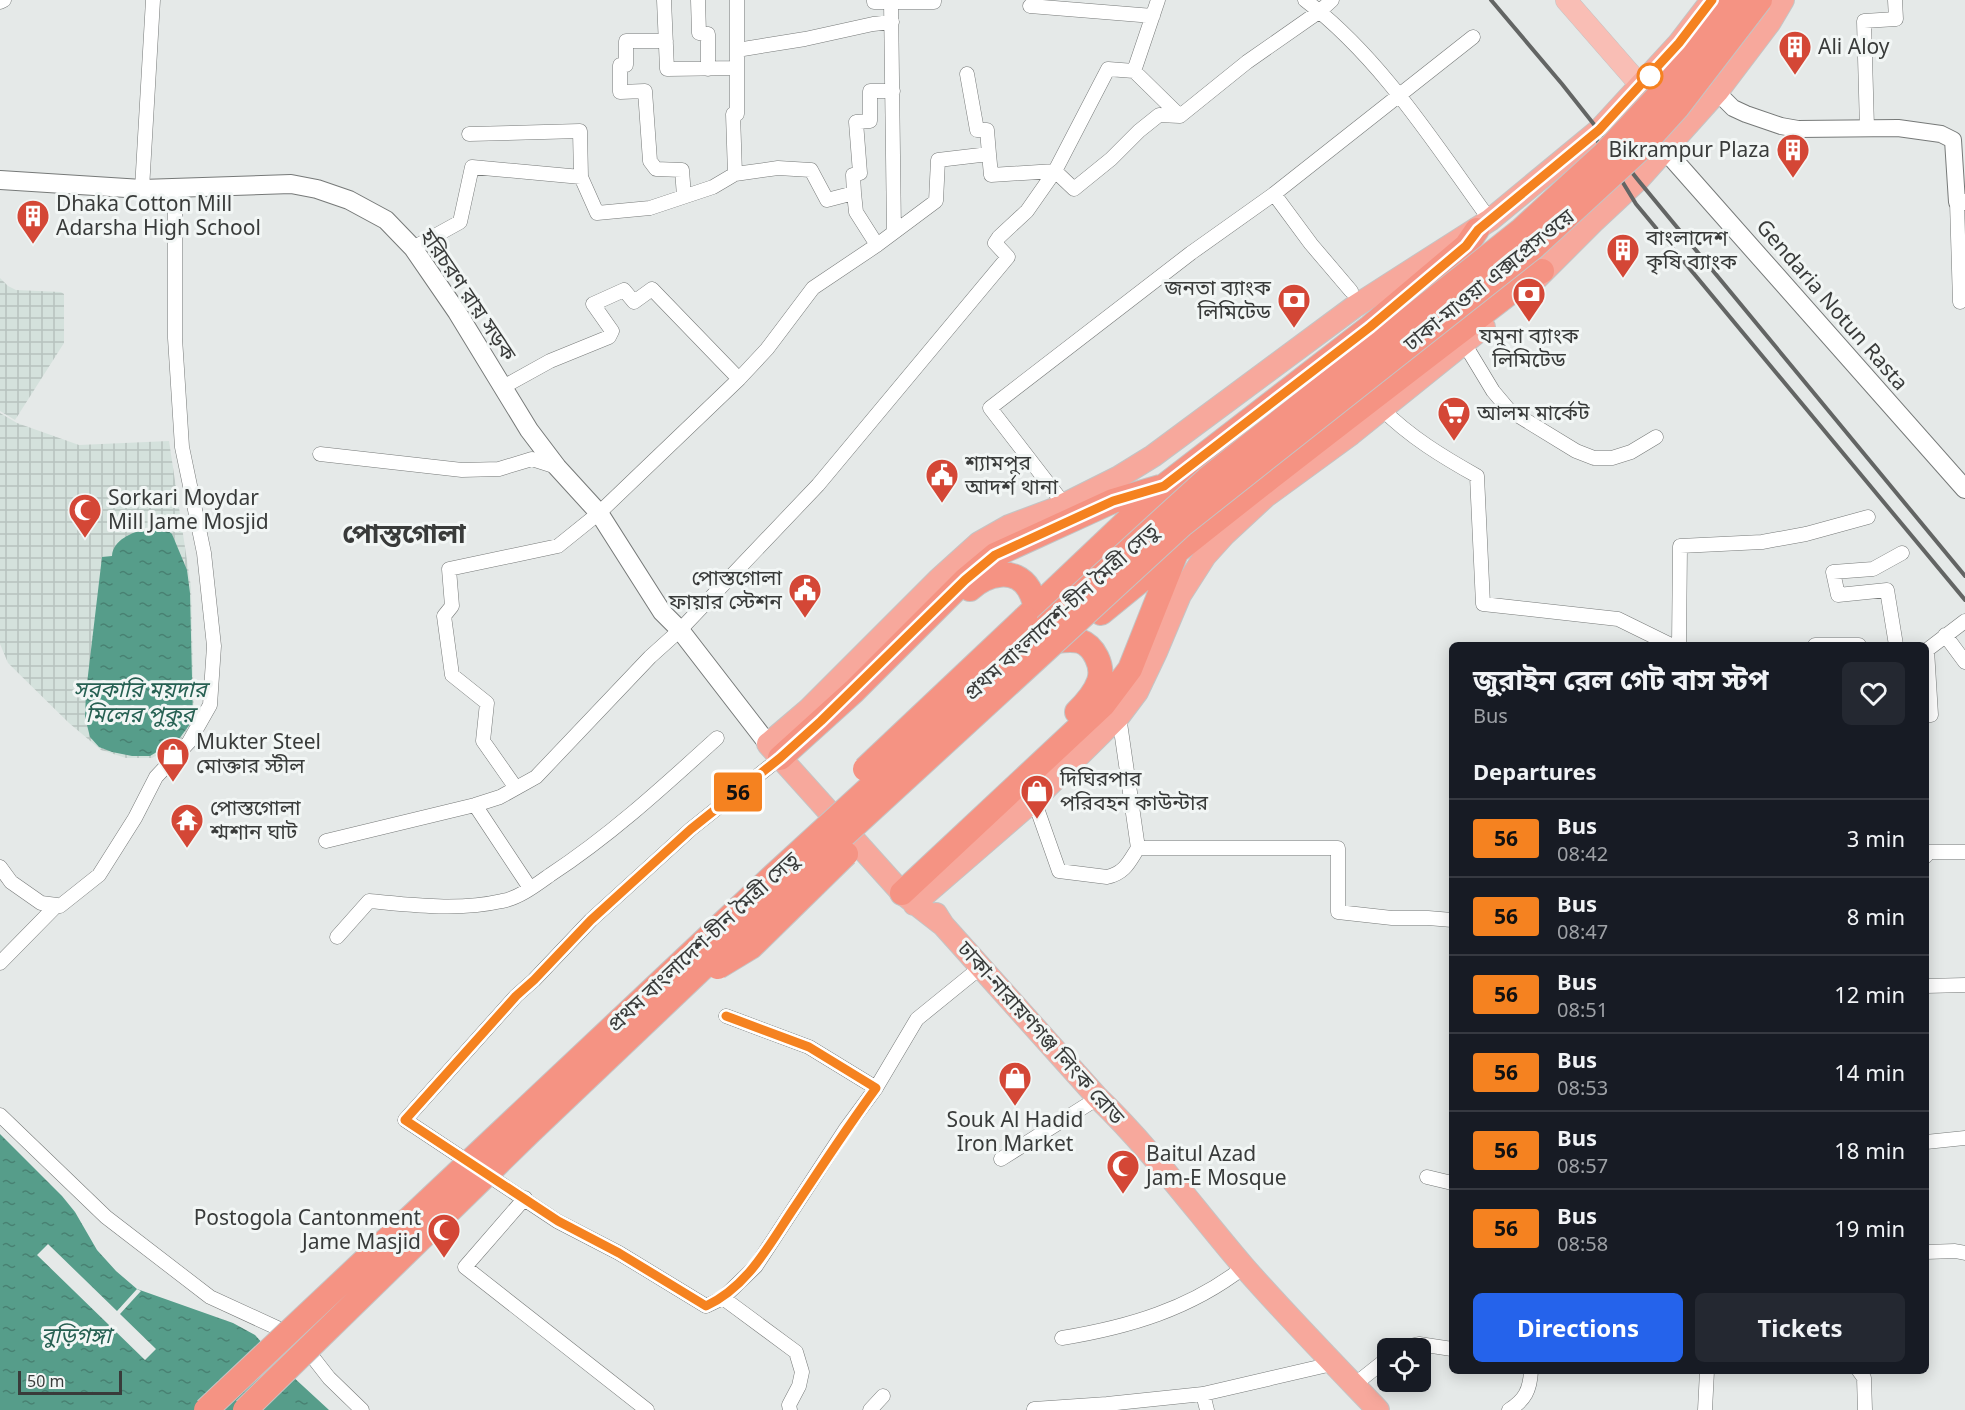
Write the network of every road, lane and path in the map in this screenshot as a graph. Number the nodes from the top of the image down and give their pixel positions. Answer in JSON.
{"nodes":[{"id":1,"x":153,"y":0,"type":"edge"},
{"id":2,"x":664,"y":0,"type":"edge"},
{"id":3,"x":698,"y":0,"type":"edge"},
{"id":4,"x":737,"y":0,"type":"edge"},
{"id":5,"x":874,"y":0,"type":"edge"},
{"id":6,"x":934,"y":0,"type":"edge"},
{"id":7,"x":1158,"y":0,"type":"edge"},
{"id":8,"x":1305,"y":0,"type":"edge"},
{"id":9,"x":1332,"y":0,"type":"edge"},
{"id":10,"x":1566,"y":0,"type":"edge"},
{"id":11,"x":1712,"y":0,"type":"edge"},
{"id":12,"x":1734,"y":0,"type":"edge"},
{"id":13,"x":1760,"y":0,"type":"edge"},
{"id":14,"x":1783,"y":0,"type":"edge"},
{"id":15,"x":1895,"y":0,"type":"edge"},
{"id":16,"x":891,"y":2,"type":"junction"},
{"id":17,"x":1030,"y":6,"type":"dead end"},
{"id":18,"x":1320,"y":11,"type":"junction"},
{"id":19,"x":1153,"y":16,"type":"junction"},
{"id":20,"x":892,"y":22,"type":"junction"},
{"id":21,"x":1473,"y":37,"type":"dead end"},
{"id":22,"x":666,"y":41,"type":"junction"},
{"id":23,"x":737,"y":50,"type":"junction"},
{"id":24,"x":737,"y":68,"type":"junction"},
{"id":25,"x":708,"y":69,"type":"junction"},
{"id":26,"x":1134,"y":71,"type":"junction"},
{"id":27,"x":967,"y":74,"type":"dead end"},
{"id":28,"x":1641,"y":86,"type":"junction"},
{"id":29,"x":893,"y":91,"type":"junction"},
{"id":30,"x":1717,"y":92,"type":"junction"},
{"id":31,"x":1400,"y":96,"type":"junction"},
{"id":32,"x":1180,"y":116,"type":"junction"},
{"id":33,"x":1867,"y":128,"type":"junction"},
{"id":34,"x":469,"y":134,"type":"dead end"},
{"id":35,"x":1665,"y":150,"type":"junction"},
{"id":36,"x":989,"y":154,"type":"junction"},
{"id":37,"x":1055,"y":171,"type":"junction"},
{"id":38,"x":735,"y":174,"type":"junction"},
{"id":39,"x":581,"y":177,"type":"junction"},
{"id":40,"x":0,"y":180,"type":"edge"},
{"id":41,"x":175,"y":188,"type":"junction"},
{"id":42,"x":142,"y":189,"type":"junction"},
{"id":43,"x":854,"y":193,"type":"junction"},
{"id":44,"x":1274,"y":194,"type":"junction"},
{"id":45,"x":684,"y":196,"type":"junction"},
{"id":46,"x":1961,"y":202,"type":"edge"},
{"id":47,"x":1484,"y":225,"type":"junction"},
{"id":48,"x":894,"y":232,"type":"junction"},
{"id":49,"x":877,"y":245,"type":"junction"},
{"id":50,"x":413,"y":248,"type":"junction"},
{"id":51,"x":1542,"y":271,"type":"junction"},
{"id":52,"x":1351,"y":291,"type":"dead end"},
{"id":53,"x":1960,"y":302,"type":"dead end"},
{"id":54,"x":1464,"y":343,"type":"junction"},
{"id":55,"x":739,"y":379,"type":"junction"},
{"id":56,"x":503,"y":387,"type":"junction"},
{"id":57,"x":1382,"y":409,"type":"junction"},
{"id":58,"x":1656,"y":437,"type":"dead end"},
{"id":59,"x":320,"y":454,"type":"dead end"},
{"id":60,"x":557,"y":467,"type":"junction"},
{"id":61,"x":1207,"y":479,"type":"junction"},
{"id":62,"x":1164,"y":486,"type":"junction"},
{"id":63,"x":1965,"y":489,"type":"edge"},
{"id":64,"x":1064,"y":504,"type":"junction"},
{"id":65,"x":599,"y":513,"type":"junction"},
{"id":66,"x":1868,"y":517,"type":"dead end"},
{"id":67,"x":1183,"y":524,"type":"junction"},
{"id":68,"x":1177,"y":551,"type":"junction"},
{"id":69,"x":1902,"y":553,"type":"dead end"},
{"id":70,"x":1965,"y":621,"type":"edge"},
{"id":71,"x":680,"y":630,"type":"junction"},
{"id":72,"x":1047,"y":631,"type":"junction"},
{"id":73,"x":1946,"y":635,"type":"junction"},
{"id":74,"x":1665,"y":642,"type":"edge"},
{"id":75,"x":1679,"y":642,"type":"edge"},
{"id":76,"x":1896,"y":642,"type":"edge"},
{"id":77,"x":1929,"y":648,"type":"edge"},
{"id":78,"x":1965,"y":662,"type":"edge"},
{"id":79,"x":1929,"y":682,"type":"edge"},
{"id":80,"x":1929,"y":715,"type":"edge"},
{"id":81,"x":1119,"y":716,"type":"junction"},
{"id":82,"x":717,"y":738,"type":"dead end"},
{"id":83,"x":783,"y":752,"type":"junction"},
{"id":84,"x":516,"y":788,"type":"junction"},
{"id":85,"x":1034,"y":800,"type":"junction"},
{"id":86,"x":475,"y":805,"type":"junction"},
{"id":87,"x":326,"y":841,"type":"dead end"},
{"id":88,"x":1138,"y":848,"type":"junction"},
{"id":89,"x":1929,"y":852,"type":"edge"},
{"id":90,"x":1965,"y":852,"type":"edge"},
{"id":91,"x":0,"y":867,"type":"edge"},
{"id":92,"x":530,"y":888,"type":"junction"},
{"id":93,"x":907,"y":888,"type":"junction"},
{"id":94,"x":57,"y":905,"type":"junction"},
{"id":95,"x":1449,"y":920,"type":"edge"},
{"id":96,"x":337,"y":937,"type":"dead end"},
{"id":97,"x":0,"y":963,"type":"edge"},
{"id":98,"x":981,"y":967,"type":"junction"},
{"id":99,"x":670,"y":985,"type":"junction"},
{"id":100,"x":1965,"y":985,"type":"edge"},
{"id":101,"x":1929,"y":986,"type":"edge"},
{"id":102,"x":726,"y":1016,"type":"dead end"},
{"id":103,"x":876,"y":1088,"type":"junction"},
{"id":104,"x":1098,"y":1098,"type":"junction"},
{"id":105,"x":0,"y":1115,"type":"edge"},
{"id":106,"x":1965,"y":1138,"type":"edge"},
{"id":107,"x":1929,"y":1142,"type":"edge"},
{"id":108,"x":1001,"y":1159,"type":"dead end"},
{"id":109,"x":1427,"y":1177,"type":"dead end"},
{"id":110,"x":1449,"y":1181,"type":"edge"},
{"id":111,"x":525,"y":1198,"type":"junction"},
{"id":112,"x":1929,"y":1252,"type":"edge"},
{"id":113,"x":1965,"y":1253,"type":"edge"},
{"id":114,"x":1244,"y":1267,"type":"junction"},
{"id":115,"x":723,"y":1298,"type":"junction"},
{"id":116,"x":1062,"y":1338,"type":"dead end"},
{"id":117,"x":1431,"y":1346,"type":"edge"},
{"id":118,"x":1449,"y":1349,"type":"edge"},
{"id":119,"x":1332,"y":1364,"type":"junction"},
{"id":120,"x":1377,"y":1367,"type":"edge"},
{"id":121,"x":1531,"y":1374,"type":"edge"},
{"id":122,"x":1707,"y":1374,"type":"edge"},
{"id":123,"x":1861,"y":1374,"type":"edge"},
{"id":124,"x":1354,"y":1385,"type":"junction"},
{"id":125,"x":1203,"y":1394,"type":"junction"},
{"id":126,"x":883,"y":1396,"type":"dead end"},
{"id":127,"x":1034,"y":1409,"type":"edge"},
{"id":128,"x":206,"y":1410,"type":"edge"},
{"id":129,"x":245,"y":1410,"type":"edge"},
{"id":130,"x":362,"y":1410,"type":"edge"},
{"id":131,"x":646,"y":1410,"type":"edge"},
{"id":132,"x":790,"y":1410,"type":"edge"},
{"id":133,"x":870,"y":1410,"type":"edge"},
{"id":134,"x":1207,"y":1410,"type":"edge"},
{"id":135,"x":1378,"y":1410,"type":"edge"},
{"id":136,"x":1509,"y":1410,"type":"edge"},
{"id":137,"x":1705,"y":1410,"type":"edge"},
{"id":138,"x":1865,"y":1410,"type":"edge"}],
"edges":[{"from":1,"to":42,"type":"street"},
{"from":2,"to":22,"type":"street"},
{"from":3,"to":25,"type":"street"},
{"from":4,"to":23,"type":"street"},
{"from":5,"to":16,"type":"street"},
{"from":6,"to":16,"type":"street"},
{"from":7,"to":19,"type":"street"},
{"from":8,"to":18,"type":"street"},
{"from":9,"to":18,"type":"street"},
{"from":10,"to":28,"type":"main road"},
{"from":11,"to":28,"type":"highway"},
{"from":12,"to":61,"type":"highway","name":"ঢাকা-মাওয়া এক্সপ্রেসওয়ে","bridge":true},
{"from":13,"to":67,"type":"highway","name":"ঢাকা-মাওয়া এক্সপ্রেসওয়ে","bridge":true},
{"from":14,"to":30,"type":"highway"},
{"from":15,"to":33,"type":"street"},
{"from":16,"to":20,"type":"street"},
{"from":17,"to":19,"type":"street"},
{"from":18,"to":31,"type":"street"},
{"from":18,"to":32,"type":"street"},
{"from":19,"to":26,"type":"street"},
{"from":20,"to":23,"type":"street"},
{"from":20,"to":29,"type":"street"},
{"from":21,"to":31,"type":"street"},
{"from":22,"to":25,"type":"street"},
{"from":22,"to":45,"type":"street"},
{"from":23,"to":24,"type":"street"},
{"from":24,"to":25,"type":"street"},
{"from":24,"to":38,"type":"street"},
{"from":26,"to":32,"type":"street"},
{"from":26,"to":37,"type":"street"},
{"from":27,"to":36,"type":"street"},
{"from":28,"to":30,"type":"street"},
{"from":28,"to":35,"type":"main road"},
{"from":28,"to":47,"type":"highway"},
{"from":29,"to":43,"type":"street"},
{"from":29,"to":48,"type":"street"},
{"from":30,"to":33,"type":"street"},
{"from":30,"to":35,"type":"highway"},
{"from":31,"to":44,"type":"street"},
{"from":31,"to":47,"type":"street"},
{"from":32,"to":37,"type":"street"},
{"from":33,"to":46,"type":"street"},
{"from":34,"to":39,"type":"street"},
{"from":35,"to":51,"type":"highway"},
{"from":35,"to":63,"type":"main road","name":"Gendaria Notun Rasta"},
{"from":36,"to":37,"type":"street"},
{"from":36,"to":48,"type":"street"},
{"from":37,"to":71,"type":"street"},
{"from":38,"to":43,"type":"street"},
{"from":38,"to":45,"type":"street"},
{"from":39,"to":45,"type":"street"},
{"from":39,"to":50,"type":"street"},
{"from":40,"to":42,"type":"main road","name":"হরিচরণ রায় সড়ক"},
{"from":41,"to":42,"type":"main road","name":"হরিচরণ রায় সড়ক"},
{"from":41,"to":50,"type":"main road","name":"হরিচরণ রায় সড়ক"},
{"from":41,"to":94,"type":"street"},
{"from":43,"to":49,"type":"street"},
{"from":44,"to":52,"type":"street"},
{"from":44,"to":64,"type":"street"},
{"from":46,"to":53,"type":"street"},
{"from":47,"to":62,"type":"highway"},
{"from":47,"to":64,"type":"highway"},
{"from":48,"to":49,"type":"street"},
{"from":49,"to":55,"type":"street"},
{"from":50,"to":56,"type":"main road","name":"হরিচরণ রায় সড়ক"},
{"from":51,"to":54,"type":"highway"},
{"from":51,"to":68,"type":"highway"},
{"from":54,"to":57,"type":"highway"},
{"from":54,"to":58,"type":"street"},
{"from":55,"to":56,"type":"street"},
{"from":55,"to":65,"type":"street"},
{"from":56,"to":60,"type":"main road","name":"হরিচরণ রায় সড়ক"},
{"from":57,"to":74,"type":"street"},
{"from":57,"to":81,"type":"highway"},
{"from":59,"to":60,"type":"street"},
{"from":60,"to":65,"type":"main road","name":"হরিচরণ রায় সড়ক"},
{"from":61,"to":62,"type":"highway"},
{"from":61,"to":72,"type":"highway","name":"প্রথম বাংলাদেশ-চীন মৈত্রী সেতু","bridge":true},
{"from":62,"to":72,"type":"highway"},
{"from":62,"to":83,"type":"highway"},
{"from":64,"to":83,"type":"highway"},
{"from":65,"to":71,"type":"main road","name":"হরিচরণ রায় সড়ক"},
{"from":65,"to":84,"type":"street"},
{"from":66,"to":75,"type":"street"},
{"from":67,"to":68,"type":"highway"},
{"from":67,"to":72,"type":"highway","name":"ঢাকা-মাওয়া এক্সপ্রেসওয়ে","bridge":true},
{"from":68,"to":72,"type":"highway"},
{"from":68,"to":93,"type":"highway"},
{"from":69,"to":76,"type":"street"},
{"from":70,"to":73,"type":"street"},
{"from":71,"to":83,"type":"main road","name":"হরিচরণ রায় সড়ক"},
{"from":71,"to":84,"type":"street"},
{"from":72,"to":83,"type":"highway"},
{"from":72,"to":93,"type":"highway"},
{"from":72,"to":99,"type":"highway","bridge":true},
{"from":72,"to":99,"type":"highway","bridge":true},
{"from":73,"to":77,"type":"street"},
{"from":73,"to":78,"type":"street"},
{"from":79,"to":80,"type":"street"},
{"from":81,"to":85,"type":"highway"},
{"from":81,"to":88,"type":"street"},
{"from":82,"to":92,"type":"street"},
{"from":83,"to":93,"type":"highway","name":"ঢাকা-নারায়ণগঞ্জ লিংক রোড"},
{"from":83,"to":111,"type":"street"},
{"from":84,"to":86,"type":"street"},
{"from":85,"to":88,"type":"street"},
{"from":85,"to":93,"type":"highway"},
{"from":86,"to":87,"type":"street"},
{"from":86,"to":92,"type":"street"},
{"from":88,"to":95,"type":"street"},
{"from":89,"to":90,"type":"street"},
{"from":91,"to":94,"type":"street"},
{"from":92,"to":96,"type":"street"},
{"from":93,"to":98,"type":"highway","name":"ঢাকা-নারায়ণগঞ্জ লিংক রোড"},
{"from":94,"to":97,"type":"street"},
{"from":98,"to":103,"type":"street"},
{"from":98,"to":104,"type":"highway","name":"ঢাকা-নারায়ণগঞ্জ লিংক রোড"},
{"from":99,"to":128,"type":"highway","name":"প্রথম বাংলাদেশ-চীন মৈত্রী সেতু","bridge":true},
{"from":99,"to":129,"type":"highway","bridge":true},
{"from":100,"to":101,"type":"street"},
{"from":102,"to":103,"type":"street"},
{"from":103,"to":115,"type":"street"},
{"from":104,"to":108,"type":"street"},
{"from":104,"to":114,"type":"highway","name":"ঢাকা-নারায়ণগঞ্জ লিংক রোড"},
{"from":105,"to":130,"type":"street"},
{"from":106,"to":107,"type":"street"},
{"from":109,"to":110,"type":"street"},
{"from":111,"to":115,"type":"street"},
{"from":111,"to":131,"type":"street"},
{"from":112,"to":113,"type":"street"},
{"from":114,"to":116,"type":"street"},
{"from":114,"to":119,"type":"highway","name":"ঢাকা-নারায়ণগঞ্জ লিংক রোড"},
{"from":115,"to":132,"type":"street"},
{"from":117,"to":118,"type":"street"},
{"from":119,"to":124,"type":"highway","name":"ঢাকা-নারায়ণগঞ্জ লিংক রোড"},
{"from":119,"to":125,"type":"street"},
{"from":120,"to":124,"type":"street"},
{"from":121,"to":136,"type":"street"},
{"from":122,"to":137,"type":"street"},
{"from":123,"to":138,"type":"street"},
{"from":124,"to":135,"type":"highway","name":"ঢাকা-নারায়ণগঞ্জ লিংক রোড"},
{"from":125,"to":127,"type":"street"},
{"from":125,"to":134,"type":"street"},
{"from":126,"to":133,"type":"street"}]}
